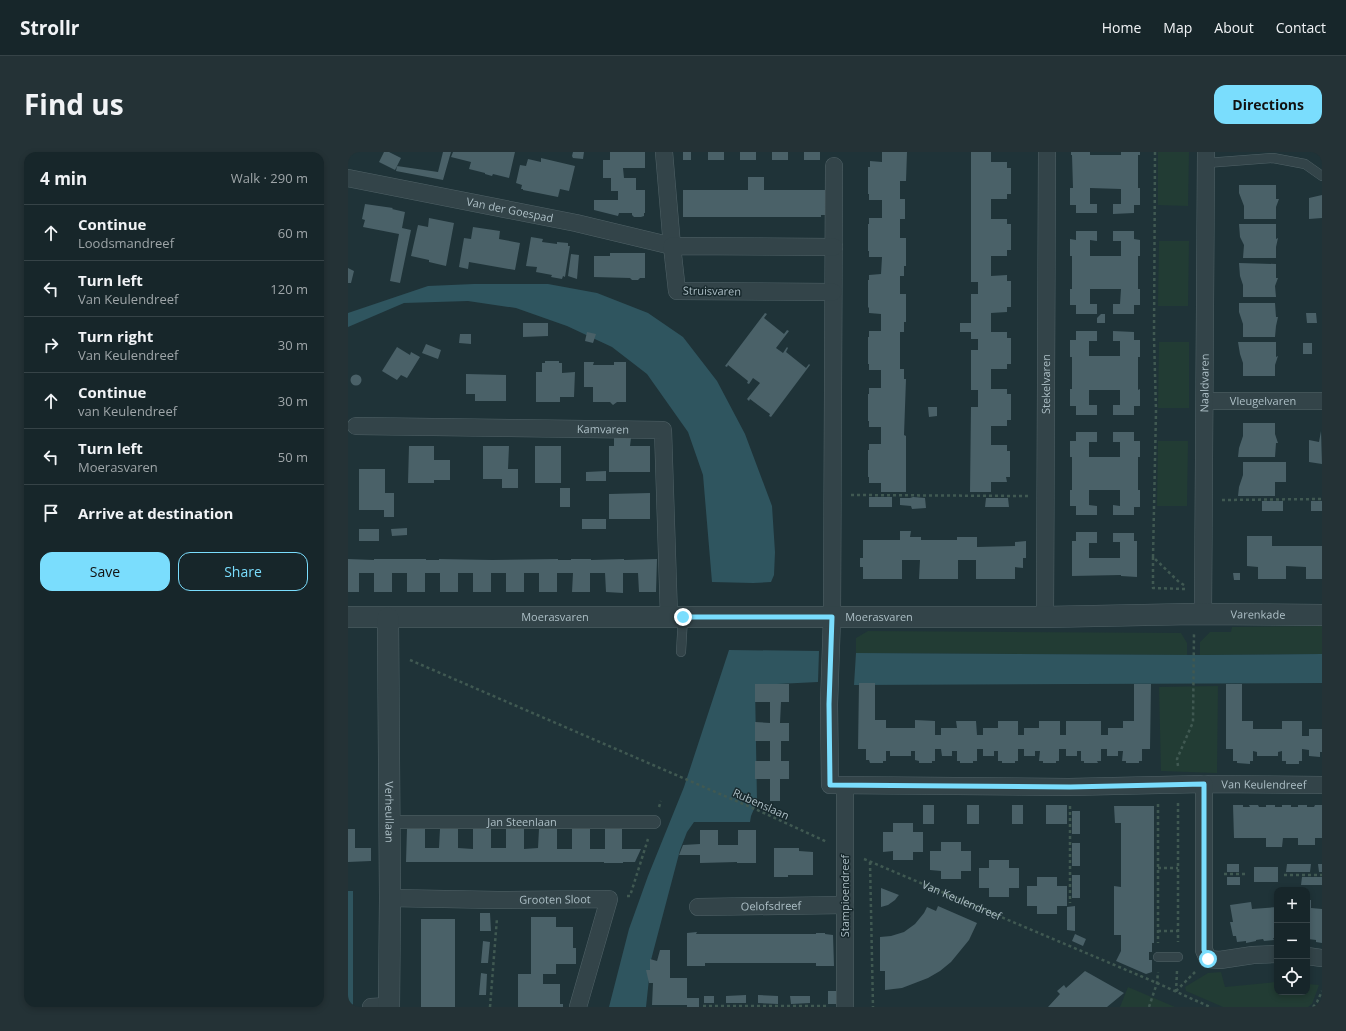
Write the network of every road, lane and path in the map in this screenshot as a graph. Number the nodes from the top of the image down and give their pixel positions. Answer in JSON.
{"nodes":[{"id":1,"x":664,"y":152,"type":"edge"},
{"id":2,"x":1047,"y":152,"type":"edge"},
{"id":3,"x":1155,"y":152,"type":"edge"},
{"id":4,"x":1206,"y":158,"type":"edge"},
{"id":5,"x":834,"y":166,"type":"dead end"},
{"id":6,"x":1322,"y":176,"type":"edge"},
{"id":7,"x":348,"y":178,"type":"edge"},
{"id":8,"x":672,"y":246,"type":"junction"},
{"id":9,"x":834,"y":247,"type":"junction"},
{"id":10,"x":834,"y":292,"type":"junction"},
{"id":11,"x":1205,"y":401,"type":"junction"},
{"id":12,"x":1322,"y":401,"type":"edge"},
{"id":13,"x":356,"y":426,"type":"dead end"},
{"id":14,"x":832,"y":495,"type":"junction"},
{"id":15,"x":1046,"y":496,"type":"junction"},
{"id":16,"x":1322,"y":499,"type":"edge"},
{"id":17,"x":1203,"y":500,"type":"junction"},
{"id":18,"x":1153,"y":558,"type":"junction"},
{"id":19,"x":1198,"y":614,"type":"junction"},
{"id":20,"x":1322,"y":615,"type":"edge"},
{"id":21,"x":348,"y":617,"type":"edge"},
{"id":22,"x":676,"y":617,"type":"junction"},
{"id":23,"x":832,"y":617,"type":"junction"},
{"id":24,"x":1044,"y":617,"type":"junction"},
{"id":25,"x":388,"y":618,"type":"junction"},
{"id":26,"x":1194,"y":641,"type":"dead end"},
{"id":27,"x":389,"y":651,"type":"junction"},
{"id":28,"x":681,"y":652,"type":"dead end"},
{"id":29,"x":1178,"y":784,"type":"junction"},
{"id":30,"x":1204,"y":784,"type":"junction"},
{"id":31,"x":1322,"y":785,"type":"edge"},
{"id":32,"x":845,"y":786,"type":"junction"},
{"id":33,"x":1070,"y":787,"type":"junction"},
{"id":34,"x":661,"y":802,"type":"dead end"},
{"id":35,"x":1164,"y":802,"type":"dead end"},
{"id":36,"x":1171,"y":802,"type":"dead end"},
{"id":37,"x":389,"y":822,"type":"junction"},
{"id":38,"x":654,"y":822,"type":"junction"},
{"id":39,"x":845,"y":850,"type":"junction"},
{"id":40,"x":870,"y":861,"type":"junction"},
{"id":41,"x":1158,"y":868,"type":"junction"},
{"id":42,"x":1178,"y":868,"type":"junction"},
{"id":43,"x":1204,"y":874,"type":"junction"},
{"id":44,"x":1247,"y":874,"type":"dead end"},
{"id":45,"x":1284,"y":875,"type":"dead end"},
{"id":46,"x":1322,"y":875,"type":"edge"},
{"id":47,"x":390,"y":898,"type":"junction"},
{"id":48,"x":608,"y":899,"type":"junction"},
{"id":49,"x":498,"y":900,"type":"junction"},
{"id":50,"x":1070,"y":903,"type":"dead end"},
{"id":51,"x":845,"y":905,"type":"junction"},
{"id":52,"x":698,"y":907,"type":"dead end"},
{"id":53,"x":1158,"y":931,"type":"junction"},
{"id":54,"x":1178,"y":931,"type":"junction"},
{"id":55,"x":1274,"y":954,"type":"edge"},
{"id":56,"x":1310,"y":956,"type":"edge"},
{"id":57,"x":1158,"y":957,"type":"junction"},
{"id":58,"x":1178,"y":957,"type":"junction"},
{"id":59,"x":1322,"y":958,"type":"edge"},
{"id":60,"x":1208,"y":959,"type":"junction"},
{"id":61,"x":1157,"y":983,"type":"junction"},
{"id":62,"x":1322,"y":991,"type":"edge"},
{"id":63,"x":1176,"y":992,"type":"junction"},
{"id":64,"x":703,"y":1006,"type":"edge"},
{"id":65,"x":845,"y":1006,"type":"edge"},
{"id":66,"x":383,"y":1007,"type":"edge"},
{"id":67,"x":490,"y":1007,"type":"edge"},
{"id":68,"x":578,"y":1007,"type":"edge"},
{"id":69,"x":873,"y":1007,"type":"edge"},
{"id":70,"x":1148,"y":1007,"type":"edge"},
{"id":71,"x":1210,"y":1007,"type":"edge"},
{"id":72,"x":1313,"y":1007,"type":"edge"}],
"edges":[{"from":1,"to":8,"type":"street"},
{"from":2,"to":15,"type":"street","name":"Stekelvaren"},
{"from":3,"to":18,"type":"path"},
{"from":4,"to":6,"type":"lane"},
{"from":4,"to":11,"type":"street","name":"Naaldvaren"},
{"from":5,"to":9,"type":"street"},
{"from":7,"to":8,"type":"street","name":"Van der Goespad"},
{"from":8,"to":9,"type":"street"},
{"from":8,"to":10,"type":"street","name":"Struisvaren"},
{"from":9,"to":10,"type":"street"},
{"from":10,"to":14,"type":"street"},
{"from":11,"to":12,"type":"street","name":"Vleugelvaren"},
{"from":11,"to":17,"type":"street","name":"Naaldvaren"},
{"from":13,"to":22,"type":"street","name":"Kamvaren"},
{"from":14,"to":15,"type":"path"},
{"from":14,"to":23,"type":"street"},
{"from":15,"to":24,"type":"street","name":"Stekelvaren"},
{"from":16,"to":17,"type":"path"},
{"from":17,"to":19,"type":"street","name":"Naaldvaren"},
{"from":18,"to":18,"type":"path"},
{"from":19,"to":20,"type":"street","name":"Varenkade"},
{"from":19,"to":24,"type":"street","name":"Moerasvaren"},
{"from":21,"to":25,"type":"street","name":"Moerasvaren"},
{"from":22,"to":23,"type":"street","name":"Moerasvaren"},
{"from":22,"to":25,"type":"street","name":"Moerasvaren"},
{"from":22,"to":28,"type":"lane"},
{"from":23,"to":24,"type":"street","name":"Moerasvaren"},
{"from":23,"to":32,"type":"street","name":"Van Keulendreef"},
{"from":25,"to":27,"type":"street","name":"Verheullaan"},
{"from":26,"to":29,"type":"path"},
{"from":27,"to":37,"type":"street","name":"Verheullaan"},
{"from":27,"to":39,"type":"path","name":"Rubenslaan"},
{"from":29,"to":30,"type":"street","name":"Van Keulendreef"},
{"from":29,"to":33,"type":"street","name":"Van Keulendreef"},
{"from":30,"to":31,"type":"street","name":"Van Keulendreef"},
{"from":30,"to":43,"type":"street"},
{"from":32,"to":33,"type":"street","name":"Van Keulendreef"},
{"from":32,"to":39,"type":"street","name":"Stampioendreef"},
{"from":33,"to":50,"type":"path"},
{"from":34,"to":38,"type":"path"},
{"from":35,"to":41,"type":"path"},
{"from":36,"to":42,"type":"path"},
{"from":37,"to":38,"type":"street","name":"Jan Steenlaan"},
{"from":37,"to":47,"type":"street","name":"Verheullaan"},
{"from":38,"to":48,"type":"path"},
{"from":39,"to":40,"type":"path","name":"Van Keulendreef"},
{"from":39,"to":51,"type":"street","name":"Stampioendreef"},
{"from":40,"to":61,"type":"path","name":"Van Keulendreef"},
{"from":40,"to":69,"type":"path"},
{"from":41,"to":42,"type":"path"},
{"from":41,"to":53,"type":"path"},
{"from":42,"to":54,"type":"path"},
{"from":43,"to":44,"type":"path"},
{"from":43,"to":60,"type":"street"},
{"from":45,"to":46,"type":"path"},
{"from":47,"to":49,"type":"street","name":"Grooten Sloot"},
{"from":47,"to":66,"type":"street","name":"Verheullaan"},
{"from":48,"to":49,"type":"street","name":"Grooten Sloot"},
{"from":48,"to":68,"type":"street","name":"Grooten Sloot"},
{"from":49,"to":67,"type":"path"},
{"from":51,"to":52,"type":"street","name":"Oelofsdreef"},
{"from":51,"to":65,"type":"street","name":"Stampioendreef"},
{"from":53,"to":54,"type":"path"},
{"from":53,"to":57,"type":"path"},
{"from":54,"to":58,"type":"path"},
{"from":55,"to":60,"type":"street"},
{"from":56,"to":59,"type":"street"},
{"from":57,"to":58,"type":"lane"},
{"from":57,"to":61,"type":"path"},
{"from":58,"to":63,"type":"path"},
{"from":60,"to":63,"type":"path"},
{"from":61,"to":63,"type":"path","name":"Van Keulendreef"},
{"from":61,"to":70,"type":"path"},
{"from":62,"to":72,"type":"path"},
{"from":63,"to":71,"type":"path","name":"Van Keulendreef"},
{"from":64,"to":65,"type":"path"}]}
